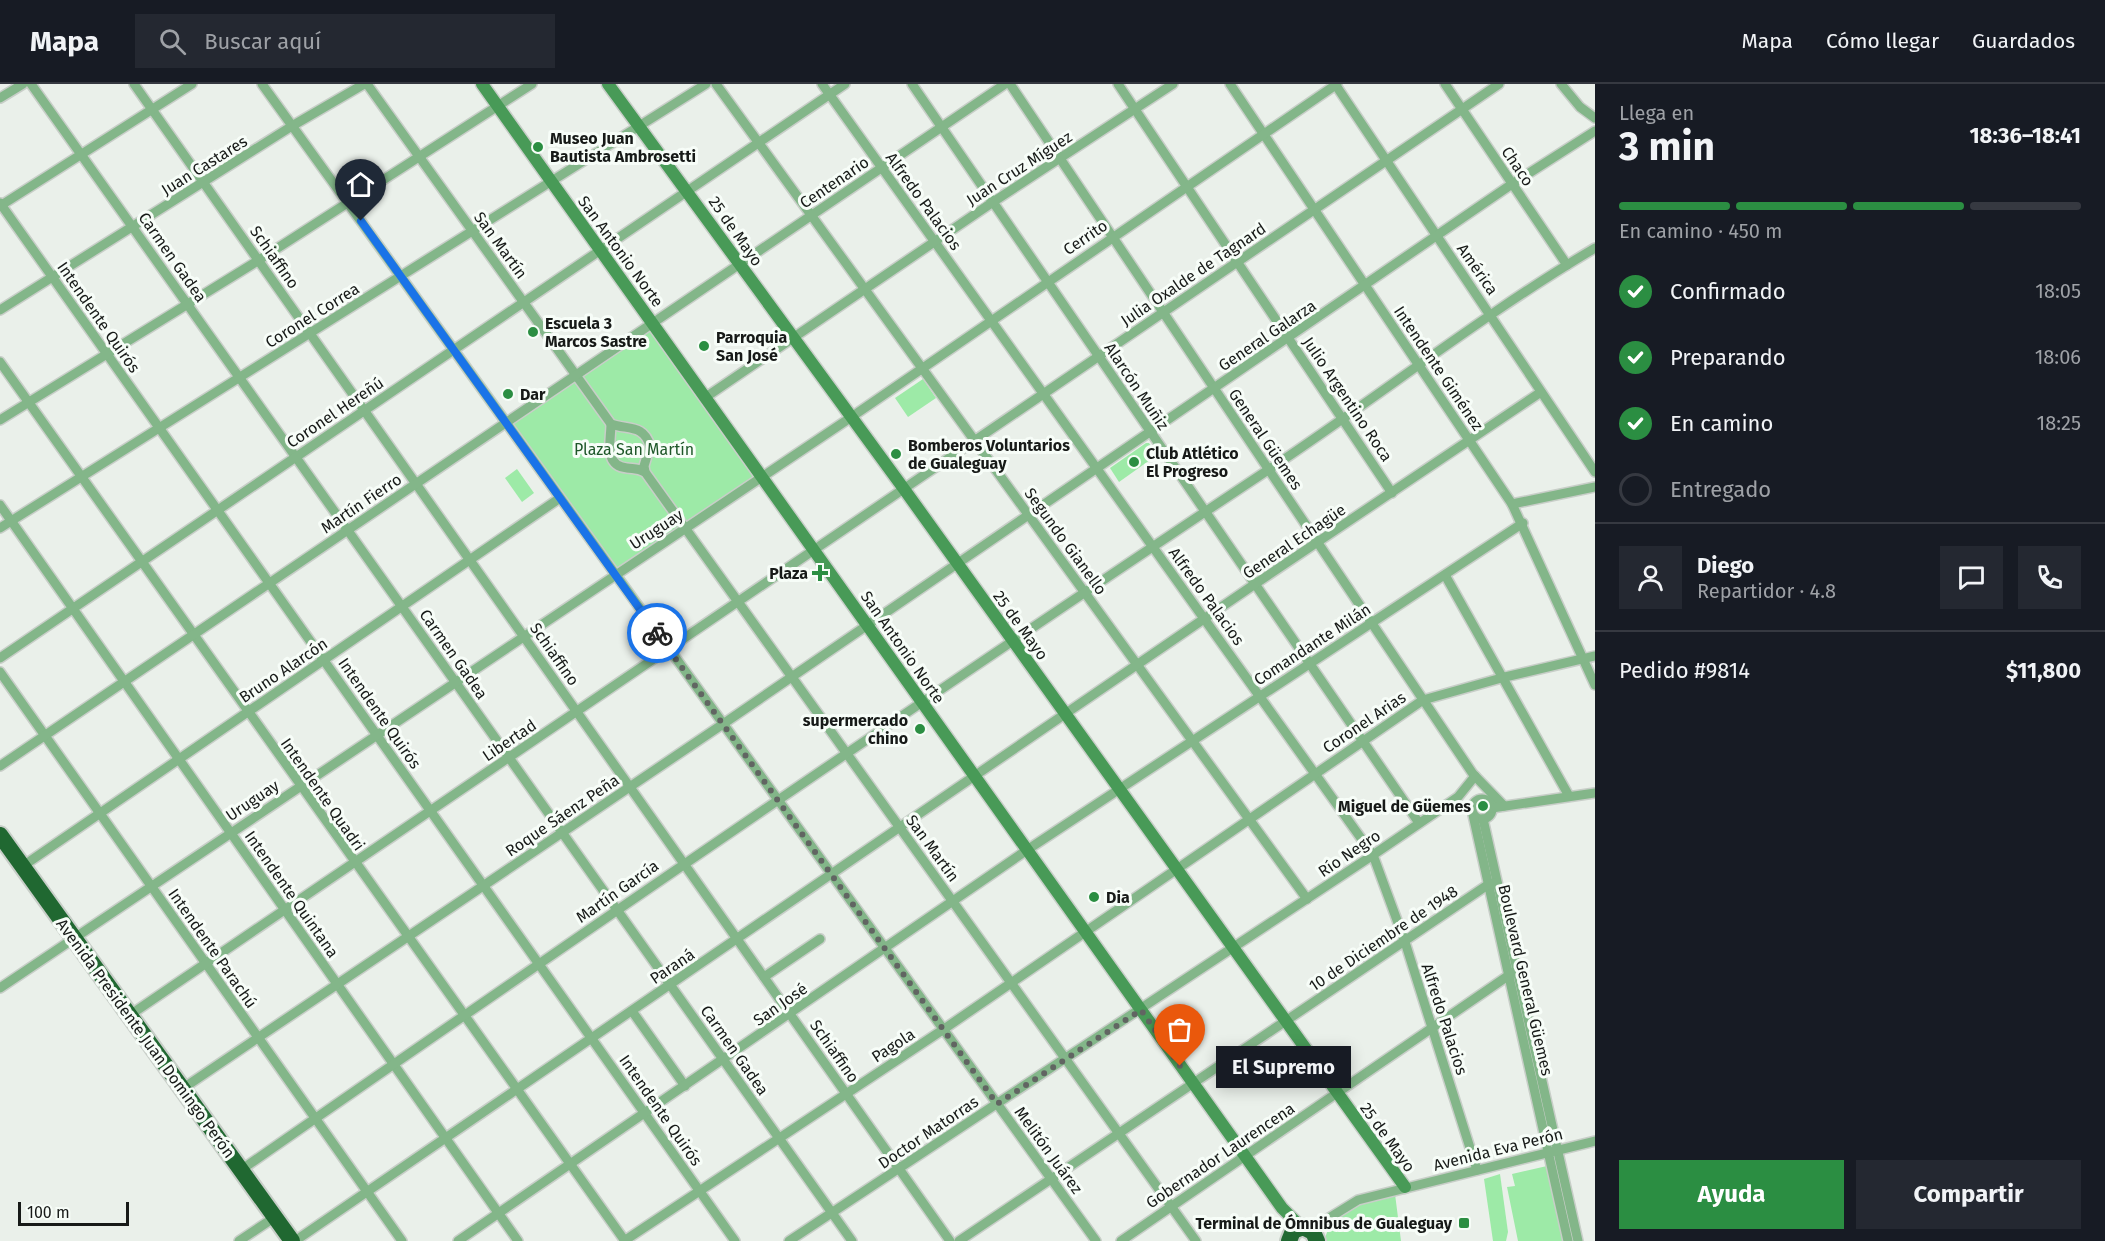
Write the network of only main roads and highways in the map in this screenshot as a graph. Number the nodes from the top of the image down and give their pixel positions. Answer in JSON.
{"nodes":[{"id":1,"x":0,"y":835,"type":"edge"},
{"id":2,"x":1310,"y":1234,"type":"edge"},
{"id":3,"x":1288,"y":1240,"type":"edge"},
{"id":4,"x":294,"y":1241,"type":"edge"}],
"edges":[{"from":1,"to":4,"type":"highway","name":"Avenida Presidente Juan Domingo Perón"},
{"from":2,"to":3,"type":"highway"}]}
